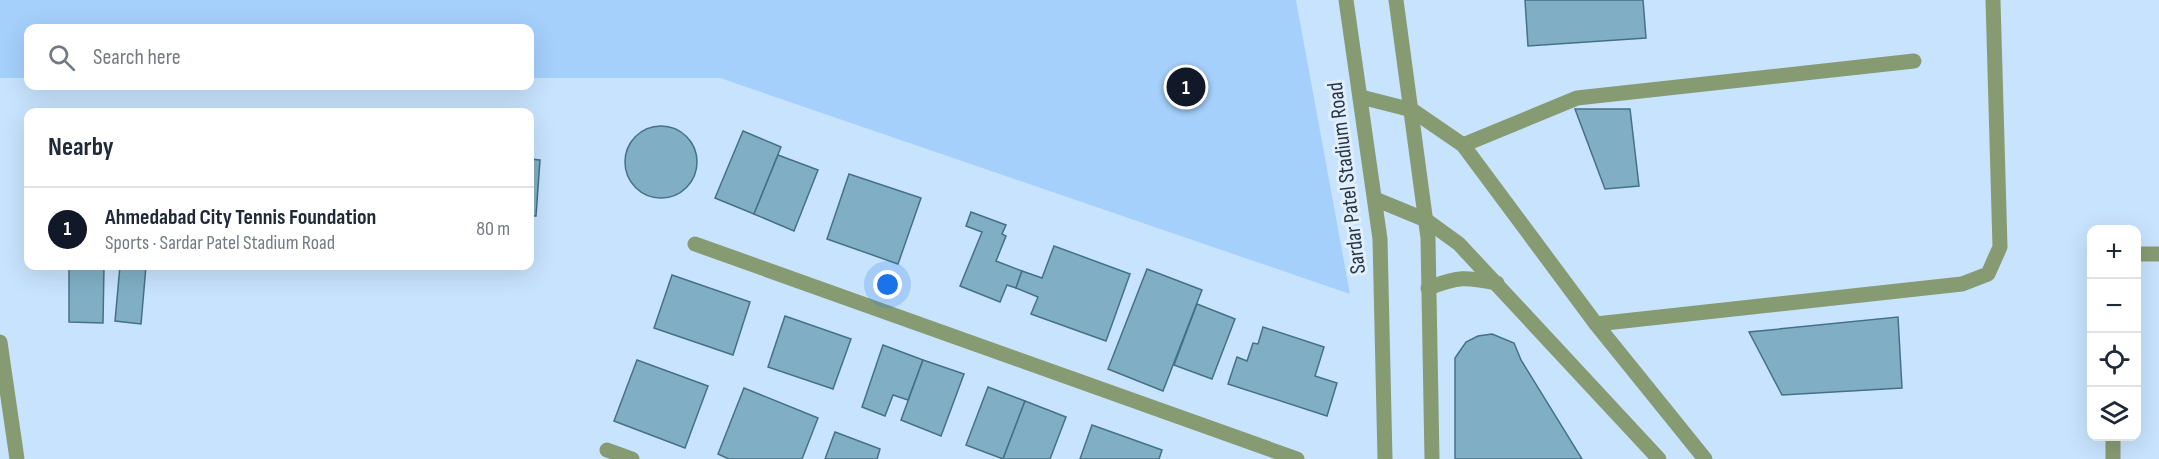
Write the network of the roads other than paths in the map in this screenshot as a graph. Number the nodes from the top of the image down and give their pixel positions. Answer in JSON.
{"nodes":[{"id":1,"x":1346,"y":0,"type":"edge"},
{"id":2,"x":1396,"y":0,"type":"edge"},
{"id":3,"x":1993,"y":0,"type":"edge"},
{"id":4,"x":1914,"y":61,"type":"dead end"},
{"id":5,"x":1361,"y":98,"type":"junction"},
{"id":6,"x":1412,"y":110,"type":"junction"},
{"id":7,"x":1463,"y":145,"type":"junction"},
{"id":8,"x":1375,"y":199,"type":"junction"},
{"id":9,"x":1426,"y":220,"type":"junction"},
{"id":10,"x":695,"y":244,"type":"dead end"},
{"id":11,"x":2141,"y":254,"type":"edge"},
{"id":12,"x":2159,"y":254,"type":"edge"},
{"id":13,"x":1497,"y":283,"type":"junction"},
{"id":14,"x":1428,"y":288,"type":"junction"},
{"id":15,"x":1596,"y":324,"type":"junction"},
{"id":16,"x":0,"y":342,"type":"edge"},
{"id":17,"x":2113,"y":441,"type":"edge"},
{"id":18,"x":607,"y":450,"type":"dead end"},
{"id":19,"x":17,"y":459,"type":"edge"},
{"id":20,"x":632,"y":459,"type":"edge"},
{"id":21,"x":1297,"y":459,"type":"edge"},
{"id":22,"x":1385,"y":459,"type":"edge"},
{"id":23,"x":1432,"y":459,"type":"edge"},
{"id":24,"x":1659,"y":459,"type":"edge"},
{"id":25,"x":1705,"y":459,"type":"edge"},
{"id":26,"x":2113,"y":459,"type":"edge"}],
"edges":[{"from":1,"to":5,"type":"street","name":"Sardar Patel Stadium Road"},
{"from":2,"to":6,"type":"street"},
{"from":3,"to":15,"type":"street"},
{"from":4,"to":7,"type":"street"},
{"from":5,"to":6,"type":"street"},
{"from":5,"to":8,"type":"street","name":"Sardar Patel Stadium Road"},
{"from":6,"to":7,"type":"street"},
{"from":6,"to":9,"type":"street"},
{"from":7,"to":15,"type":"street"},
{"from":8,"to":9,"type":"street"},
{"from":8,"to":22,"type":"street","name":"Sardar Patel Stadium Road"},
{"from":9,"to":13,"type":"street"},
{"from":9,"to":14,"type":"street"},
{"from":10,"to":21,"type":"street"},
{"from":11,"to":12,"type":"street"},
{"from":13,"to":14,"type":"street"},
{"from":13,"to":24,"type":"street"},
{"from":14,"to":23,"type":"street"},
{"from":15,"to":25,"type":"street"},
{"from":16,"to":19,"type":"street"},
{"from":17,"to":26,"type":"street"},
{"from":18,"to":20,"type":"street"}]}
